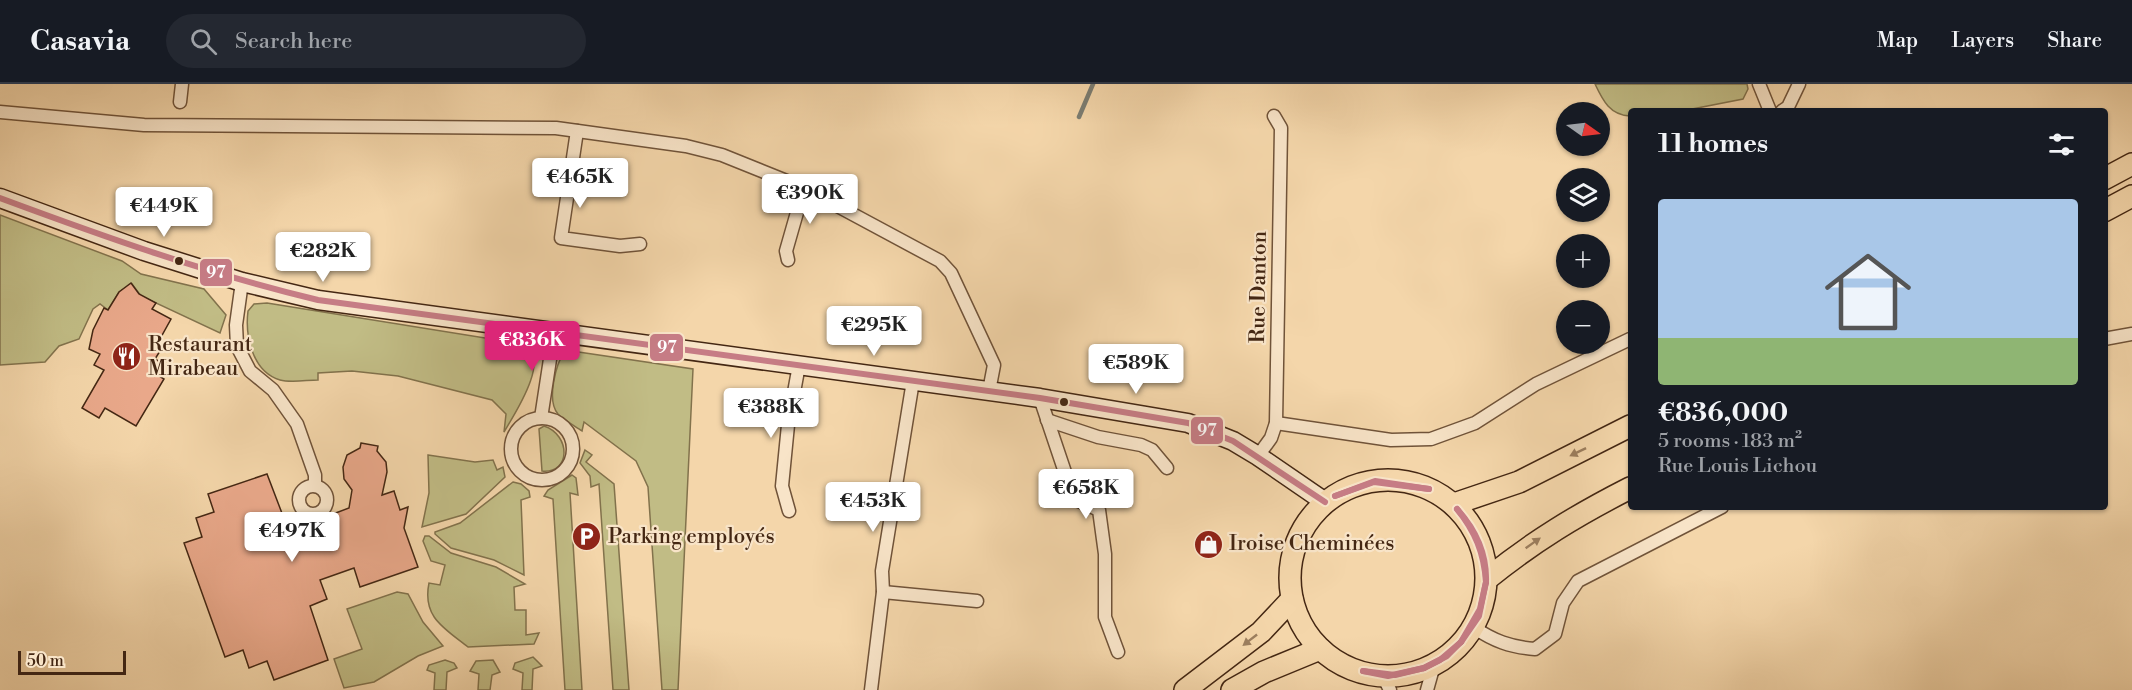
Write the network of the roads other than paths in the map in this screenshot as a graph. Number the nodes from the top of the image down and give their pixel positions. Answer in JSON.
{"nodes":[{"id":1,"x":182,"y":84,"type":"edge"},
{"id":2,"x":1759,"y":84,"type":"edge"},
{"id":3,"x":1799,"y":84,"type":"edge"},
{"id":4,"x":180,"y":102,"type":"dead end"},
{"id":5,"x":1769,"y":108,"type":"edge"},
{"id":6,"x":1786,"y":108,"type":"edge"},
{"id":7,"x":0,"y":112,"type":"edge"},
{"id":8,"x":1274,"y":116,"type":"dead end"},
{"id":9,"x":577,"y":131,"type":"junction"},
{"id":10,"x":2132,"y":164,"type":"edge"},
{"id":11,"x":2108,"y":177,"type":"edge"},
{"id":12,"x":804,"y":188,"type":"junction"},
{"id":13,"x":2132,"y":196,"type":"edge"},
{"id":14,"x":0,"y":198,"type":"edge"},
{"id":15,"x":2108,"y":209,"type":"edge"},
{"id":16,"x":640,"y":244,"type":"dead end"},
{"id":17,"x":788,"y":260,"type":"dead end"},
{"id":18,"x":242,"y":282,"type":"junction"},
{"id":19,"x":554,"y":333,"type":"junction"},
{"id":20,"x":2132,"y":334,"type":"edge"},
{"id":21,"x":2108,"y":338,"type":"edge"},
{"id":22,"x":1628,"y":340,"type":"edge"},
{"id":23,"x":799,"y":365,"type":"junction"},
{"id":24,"x":913,"y":381,"type":"junction"},
{"id":25,"x":989,"y":391,"type":"junction"},
{"id":26,"x":1040,"y":398,"type":"junction"},
{"id":27,"x":541,"y":418,"type":"junction"},
{"id":28,"x":1047,"y":420,"type":"junction"},
{"id":29,"x":1276,"y":423,"type":"junction"},
{"id":30,"x":1628,"y":427,"type":"edge"},
{"id":31,"x":1258,"y":456,"type":"junction"},
{"id":32,"x":1167,"y":468,"type":"dead end"},
{"id":33,"x":315,"y":486,"type":"dead end"},
{"id":34,"x":1628,"y":489,"type":"edge"},
{"id":35,"x":1325,"y":502,"type":"junction"},
{"id":36,"x":1454,"y":504,"type":"junction"},
{"id":37,"x":1716,"y":510,"type":"edge"},
{"id":38,"x":789,"y":511,"type":"dead end"},
{"id":39,"x":1487,"y":579,"type":"junction"},
{"id":40,"x":883,"y":592,"type":"junction"},
{"id":41,"x":1292,"y":599,"type":"junction"},
{"id":42,"x":977,"y":601,"type":"dead end"},
{"id":43,"x":1473,"y":627,"type":"junction"},
{"id":44,"x":1320,"y":649,"type":"junction"},
{"id":45,"x":1118,"y":652,"type":"dead end"},
{"id":46,"x":1434,"y":665,"type":"junction"},
{"id":47,"x":1386,"y":683,"type":"edge"},
{"id":48,"x":871,"y":690,"type":"edge"},
{"id":49,"x":1185,"y":690,"type":"edge"},
{"id":50,"x":1232,"y":690,"type":"edge"},
{"id":51,"x":1428,"y":690,"type":"edge"}],
"edges":[{"from":1,"to":4,"type":"street"},
{"from":2,"to":5,"type":"street"},
{"from":3,"to":6,"type":"street"},
{"from":7,"to":9,"type":"street"},
{"from":8,"to":29,"type":"street","name":"Rue Danton"},
{"from":9,"to":12,"type":"street"},
{"from":9,"to":16,"type":"street"},
{"from":10,"to":11,"type":"highway"},
{"from":12,"to":17,"type":"street"},
{"from":12,"to":25,"type":"street"},
{"from":13,"to":15,"type":"highway"},
{"from":14,"to":18,"type":"main road"},
{"from":18,"to":19,"type":"main road"},
{"from":18,"to":33,"type":"street"},
{"from":19,"to":23,"type":"main road"},
{"from":19,"to":27,"type":"street"},
{"from":20,"to":21,"type":"street"},
{"from":22,"to":29,"type":"street"},
{"from":23,"to":24,"type":"main road"},
{"from":23,"to":38,"type":"street"},
{"from":24,"to":25,"type":"main road"},
{"from":24,"to":40,"type":"street"},
{"from":25,"to":26,"type":"main road"},
{"from":26,"to":28,"type":"street"},
{"from":26,"to":31,"type":"main road"},
{"from":27,"to":27,"type":"street"},
{"from":28,"to":32,"type":"street"},
{"from":28,"to":45,"type":"street"},
{"from":29,"to":31,"type":"street","name":"Rue Danton"},
{"from":30,"to":36,"type":"highway","one_way":true},
{"from":31,"to":35,"type":"main road"},
{"from":39,"to":34,"type":"highway","one_way":true},
{"from":35,"to":36,"type":"highway"},
{"from":35,"to":41,"type":"highway"},
{"from":36,"to":39,"type":"highway"},
{"from":37,"to":43,"type":"street"},
{"from":39,"to":43,"type":"highway"},
{"from":40,"to":42,"type":"street"},
{"from":40,"to":48,"type":"street"},
{"from":41,"to":44,"type":"highway"},
{"from":41,"to":49,"type":"highway","one_way":true},
{"from":43,"to":46,"type":"highway"},
{"from":44,"to":47,"type":"highway"},
{"from":44,"to":50,"type":"highway"},
{"from":46,"to":47,"type":"highway"},
{"from":46,"to":51,"type":"street"}]}
